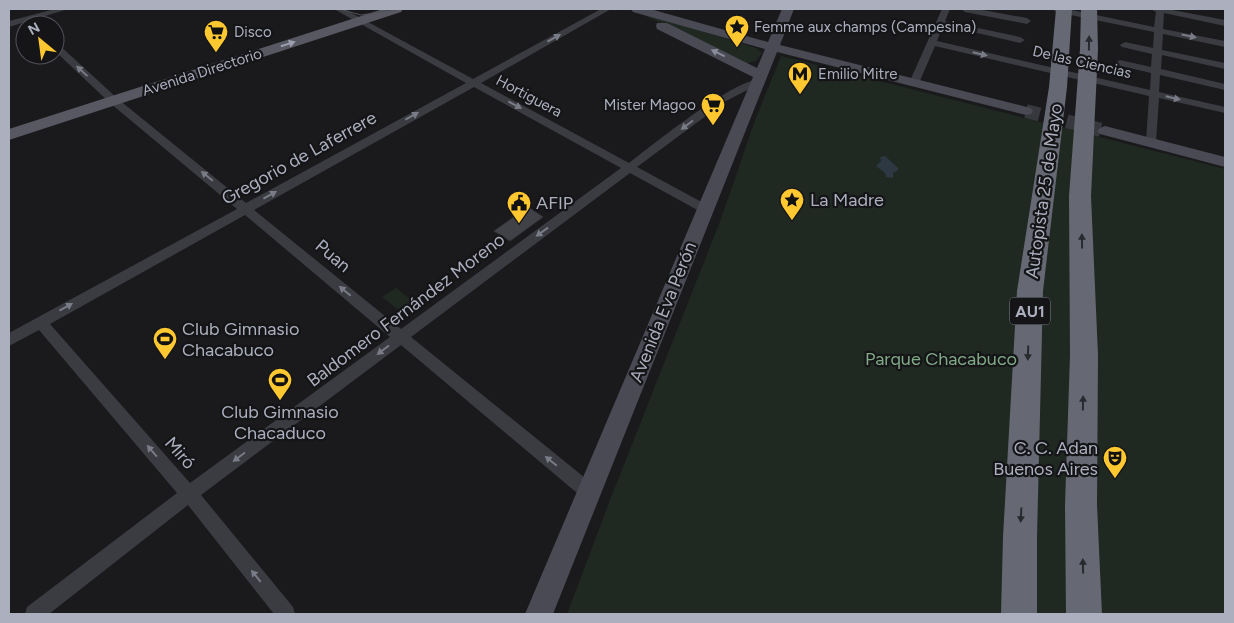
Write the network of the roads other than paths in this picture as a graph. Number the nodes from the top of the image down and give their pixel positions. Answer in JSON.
{"nodes":[{"id":1,"x":64,"y":9,"type":"edge"},
{"id":2,"x":338,"y":9,"type":"edge"},
{"id":3,"x":396,"y":9,"type":"edge"},
{"id":4,"x":608,"y":9,"type":"edge"},
{"id":5,"x":629,"y":9,"type":"edge"},
{"id":6,"x":637,"y":9,"type":"edge"},
{"id":7,"x":788,"y":9,"type":"edge"},
{"id":8,"x":946,"y":9,"type":"edge"},
{"id":9,"x":965,"y":9,"type":"edge"},
{"id":10,"x":1056,"y":9,"type":"edge"},
{"id":11,"x":1064,"y":9,"type":"edge"},
{"id":12,"x":1089,"y":9,"type":"edge"},
{"id":13,"x":1158,"y":9,"type":"edge"},
{"id":14,"x":41,"y":15,"type":"edge"},
{"id":15,"x":359,"y":20,"type":"junction"},
{"id":16,"x":1026,"y":21,"type":"dead end"},
{"id":17,"x":940,"y":22,"type":"junction"},
{"id":18,"x":1225,"y":23,"type":"edge"},
{"id":19,"x":1158,"y":30,"type":"junction"},
{"id":20,"x":1020,"y":40,"type":"dead end"},
{"id":21,"x":933,"y":43,"type":"junction"},
{"id":22,"x":1225,"y":44,"type":"edge"},
{"id":23,"x":1125,"y":45,"type":"dead end"},
{"id":24,"x":772,"y":47,"type":"junction"},
{"id":25,"x":1156,"y":52,"type":"junction"},
{"id":26,"x":65,"y":55,"type":"edge"},
{"id":27,"x":1120,"y":63,"type":"dead end"},
{"id":28,"x":1225,"y":66,"type":"edge"},
{"id":29,"x":1155,"y":71,"type":"junction"},
{"id":30,"x":760,"y":78,"type":"junction"},
{"id":31,"x":472,"y":82,"type":"junction"},
{"id":32,"x":914,"y":83,"type":"junction"},
{"id":33,"x":1225,"y":87,"type":"edge"},
{"id":34,"x":1154,"y":94,"type":"junction"},
{"id":35,"x":114,"y":101,"type":"junction"},
{"id":36,"x":1225,"y":110,"type":"edge"},
{"id":37,"x":1026,"y":111,"type":"tunnel mouth"},
{"id":38,"x":1105,"y":131,"type":"tunnel mouth"},
{"id":39,"x":9,"y":136,"type":"edge"},
{"id":40,"x":1151,"y":142,"type":"junction"},
{"id":41,"x":1225,"y":162,"type":"edge"},
{"id":42,"x":630,"y":168,"type":"junction"},
{"id":43,"x":246,"y":208,"type":"junction"},
{"id":44,"x":705,"y":209,"type":"junction"},
{"id":45,"x":40,"y":322,"type":"junction"},
{"id":46,"x":400,"y":338,"type":"junction"},
{"id":47,"x":9,"y":340,"type":"edge"},
{"id":48,"x":589,"y":492,"type":"junction"},
{"id":49,"x":189,"y":494,"type":"junction"},
{"id":50,"x":34,"y":614,"type":"edge"},
{"id":51,"x":286,"y":614,"type":"edge"},
{"id":52,"x":539,"y":614,"type":"edge"},
{"id":53,"x":1019,"y":614,"type":"edge"},
{"id":54,"x":1084,"y":614,"type":"edge"}],
"edges":[{"from":1,"to":14,"type":"street"},
{"from":2,"to":15,"type":"street","name":"Hortiguera"},
{"from":3,"to":15,"type":"main road","name":"Avenida Directorio"},
{"from":31,"to":4,"type":"street","name":"Gregorio de Laferrere","one_way":true},
{"from":30,"to":5,"type":"street","one_way":true},
{"from":6,"to":24,"type":"street"},
{"from":7,"to":24,"type":"street","name":"Avenida Eva Perón"},
{"from":8,"to":17,"type":"street"},
{"from":9,"to":16,"type":"street"},
{"from":10,"to":19,"type":"street"},
{"from":11,"to":53,"type":"highway","name":"Autopista 25 de Mayo","number":"AU1","one_way":true},
{"from":54,"to":12,"type":"highway","name":"Autopista 25 de Mayo","one_way":true},
{"from":13,"to":18,"type":"street"},
{"from":13,"to":19,"type":"street"},
{"from":15,"to":31,"type":"street","name":"Hortiguera"},
{"from":35,"to":15,"type":"main road","name":"Avenida Directorio","one_way":true},
{"from":17,"to":20,"type":"street"},
{"from":17,"to":21,"type":"street"},
{"from":19,"to":22,"type":"street","one_way":true},
{"from":19,"to":25,"type":"street"},
{"from":21,"to":32,"type":"street"},
{"from":21,"to":34,"type":"street","name":"De las Ciencias","one_way":true},
{"from":23,"to":25,"type":"street"},
{"from":24,"to":30,"type":"street","name":"Avenida Eva Perón"},
{"from":24,"to":32,"type":"street"},
{"from":25,"to":28,"type":"street"},
{"from":25,"to":29,"type":"street"},
{"from":35,"to":26,"type":"street","name":"Puan","one_way":true},
{"from":27,"to":29,"type":"street"},
{"from":29,"to":33,"type":"street"},
{"from":29,"to":34,"type":"street"},
{"from":30,"to":42,"type":"street","name":"Baldomero Fernández Moreno","one_way":true},
{"from":30,"to":44,"type":"street","name":"Avenida Eva Perón"},
{"from":31,"to":42,"type":"street","name":"Hortiguera","one_way":true},
{"from":43,"to":31,"type":"street","name":"Gregorio de Laferrere","one_way":true},
{"from":32,"to":37,"type":"street"},
{"from":34,"to":36,"type":"street","name":"De las Ciencias","one_way":true},
{"from":34,"to":40,"type":"street"},
{"from":35,"to":39,"type":"main road","name":"Avenida Directorio"},
{"from":43,"to":35,"type":"street","name":"Puan","one_way":true},
{"from":38,"to":40,"type":"street"},
{"from":40,"to":41,"type":"street"},
{"from":42,"to":44,"type":"street","name":"Hortiguera"},
{"from":42,"to":46,"type":"street","name":"Baldomero Fernández Moreno","one_way":true},
{"from":45,"to":43,"type":"street","name":"Gregorio de Laferrere","one_way":true},
{"from":46,"to":43,"type":"street","name":"Puan","one_way":true},
{"from":44,"to":48,"type":"street","name":"Avenida Eva Perón"},
{"from":45,"to":47,"type":"street","name":"Gregorio de Laferrere"},
{"from":49,"to":45,"type":"street","name":"Miró","one_way":true},
{"from":48,"to":46,"type":"street","name":"Puan","one_way":true},
{"from":46,"to":49,"type":"street","name":"Baldomero Fernández Moreno","one_way":true},
{"from":48,"to":52,"type":"street","name":"Avenida Eva Perón"},
{"from":49,"to":50,"type":"street","name":"Baldomero Fernández Moreno"},
{"from":51,"to":49,"type":"street","name":"Miró","one_way":true}]}
